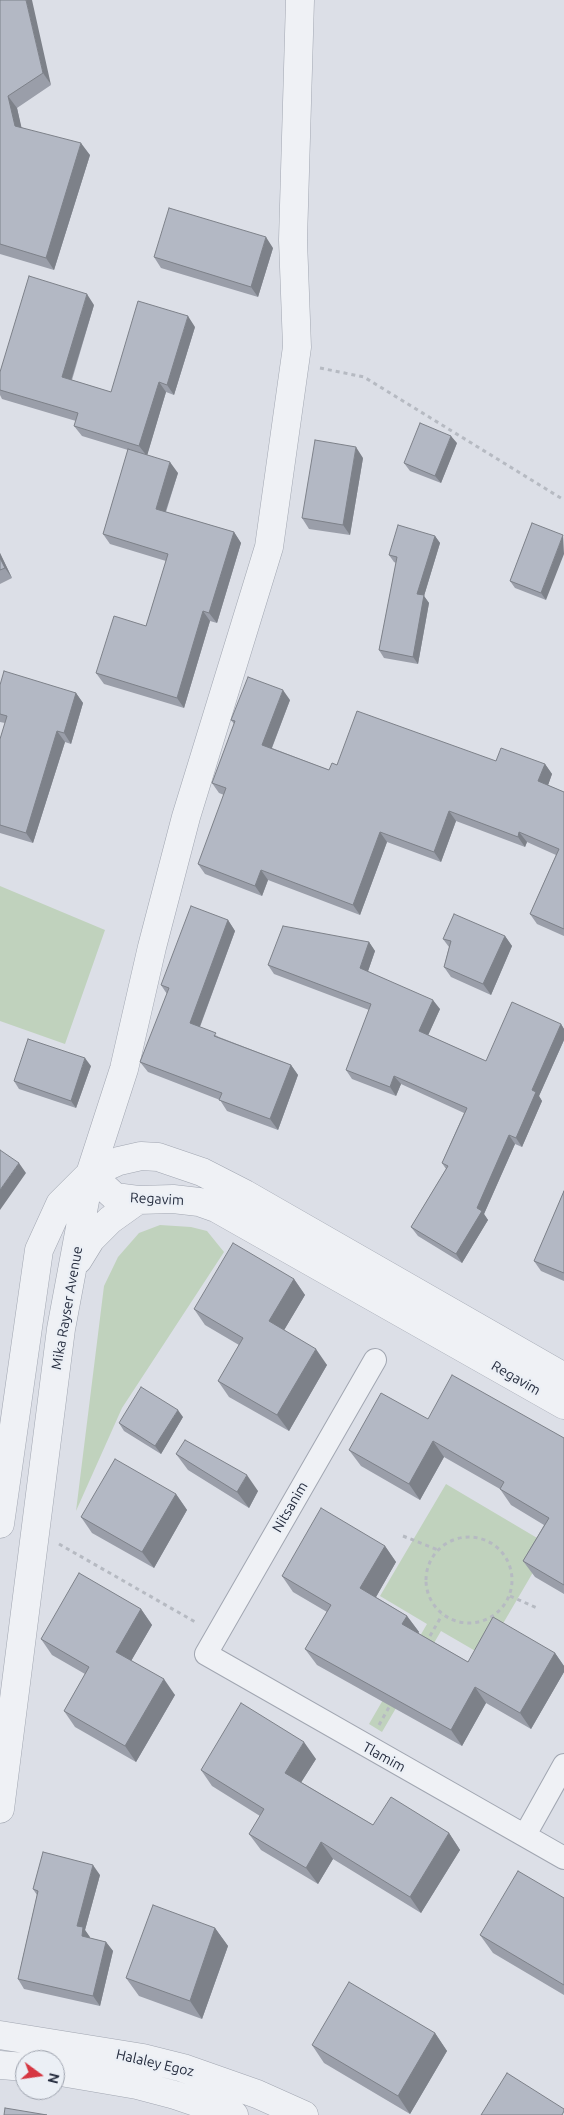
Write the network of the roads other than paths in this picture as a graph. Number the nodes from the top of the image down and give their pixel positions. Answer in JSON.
{"nodes":[{"id":1,"x":300,"y":0,"type":"edge"},
{"id":2,"x":90,"y":1174,"type":"junction"},
{"id":3,"x":138,"y":1200,"type":"junction"},
{"id":4,"x":74,"y":1267,"type":"junction"},
{"id":5,"x":375,"y":1360,"type":"dead end"},
{"id":6,"x":564,"y":1377,"type":"edge"},
{"id":7,"x":564,"y":1405,"type":"edge"},
{"id":8,"x":0,"y":1524,"type":"edge"},
{"id":9,"x":206,"y":1654,"type":"joint"},
{"id":10,"x":564,"y":1764,"type":"edge"},
{"id":11,"x":0,"y":1809,"type":"edge"},
{"id":12,"x":525,"y":1835,"type":"junction"},
{"id":13,"x":564,"y":1858,"type":"edge"},
{"id":14,"x":0,"y":2035,"type":"edge"},
{"id":15,"x":0,"y":2065,"type":"edge"},
{"id":16,"x":15,"y":2067,"type":"edge"},
{"id":17,"x":65,"y":2073,"type":"edge"},
{"id":18,"x":234,"y":2115,"type":"edge"},
{"id":19,"x":304,"y":2115,"type":"edge"}],
"edges":[{"from":1,"to":2,"type":"street","name":"Mika Rayser Avenue"},
{"from":2,"to":3,"type":"street","name":"Regavim"},
{"from":2,"to":4,"type":"street","name":"Mika Rayser Avenue"},
{"from":2,"to":6,"type":"street","name":"Regavim"},
{"from":2,"to":8,"type":"street"},
{"from":3,"to":4,"type":"street"},
{"from":3,"to":7,"type":"street","name":"Regavim"},
{"from":4,"to":11,"type":"street","name":"Mika Rayser Avenue"},
{"from":5,"to":9,"type":"street","name":"Nitsanim"},
{"from":9,"to":12,"type":"street","name":"Tlamim"},
{"from":10,"to":12,"type":"street"},
{"from":12,"to":13,"type":"street","name":"Tlamim"},
{"from":14,"to":19,"type":"street","name":"Halaley Egoz"},
{"from":15,"to":16,"type":"street"},
{"from":17,"to":18,"type":"street","name":"Halaley Egoz"}]}
